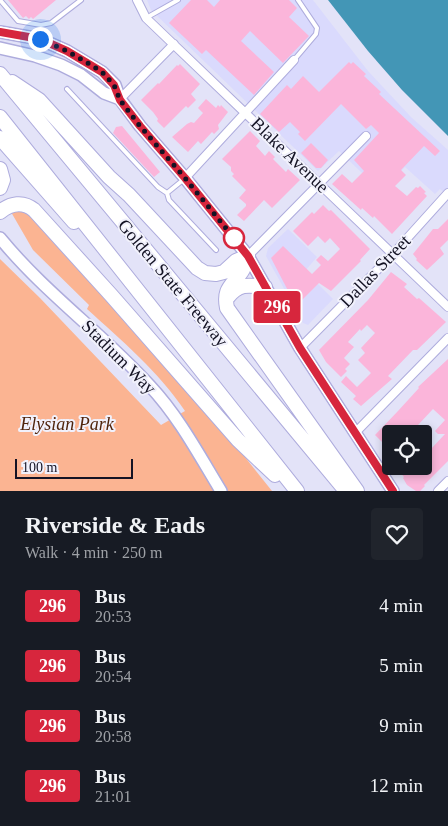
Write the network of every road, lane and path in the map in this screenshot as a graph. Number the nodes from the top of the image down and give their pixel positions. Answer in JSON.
{"nodes":[{"id":1,"x":0,"y":0,"type":"edge"},
{"id":2,"x":81,"y":0,"type":"edge"},
{"id":3,"x":137,"y":0,"type":"edge"},
{"id":4,"x":178,"y":0,"type":"edge"},
{"id":5,"x":298,"y":0,"type":"edge"},
{"id":6,"x":146,"y":18,"type":"junction"},
{"id":7,"x":0,"y":32,"type":"edge"},
{"id":8,"x":174,"y":44,"type":"junction"},
{"id":9,"x":0,"y":48,"type":"edge"},
{"id":10,"x":294,"y":60,"type":"joint"},
{"id":11,"x":0,"y":74,"type":"edge"},
{"id":12,"x":67,"y":89,"type":"dead end"},
{"id":13,"x":120,"y":100,"type":"junction"},
{"id":14,"x":246,"y":113,"type":"junction"},
{"id":15,"x":0,"y":117,"type":"edge"},
{"id":16,"x":366,"y":136,"type":"dead end"},
{"id":17,"x":0,"y":138,"type":"edge"},
{"id":18,"x":0,"y":169,"type":"edge"},
{"id":19,"x":185,"y":178,"type":"junction"},
{"id":20,"x":319,"y":183,"type":"junction"},
{"id":21,"x":0,"y":188,"type":"edge"},
{"id":22,"x":167,"y":193,"type":"junction"},
{"id":23,"x":448,"y":193,"type":"edge"},
{"id":24,"x":0,"y":212,"type":"edge"},
{"id":25,"x":0,"y":238,"type":"edge"},
{"id":26,"x":216,"y":250,"type":"dead end"},
{"id":27,"x":393,"y":254,"type":"junction"},
{"id":28,"x":248,"y":256,"type":"junction"},
{"id":29,"x":121,"y":268,"type":"junction"},
{"id":30,"x":265,"y":287,"type":"junction"},
{"id":31,"x":226,"y":300,"type":"junction"},
{"id":32,"x":448,"y":307,"type":"edge"},
{"id":33,"x":448,"y":338,"type":"edge"},
{"id":34,"x":300,"y":348,"type":"junction"},
{"id":35,"x":355,"y":434,"type":"junction"},
{"id":36,"x":448,"y":481,"type":"edge"},
{"id":37,"x":221,"y":491,"type":"edge"},
{"id":38,"x":292,"y":491,"type":"edge"},
{"id":39,"x":297,"y":491,"type":"edge"},
{"id":40,"x":346,"y":491,"type":"edge"},
{"id":41,"x":357,"y":491,"type":"edge"},
{"id":42,"x":393,"y":491,"type":"edge"},
{"id":43,"x":438,"y":491,"type":"edge"}],
"edges":[{"from":1,"to":2,"type":"lane"},
{"from":3,"to":6,"type":"street","name":"Blake Avenue"},
{"from":4,"to":6,"type":"lane"},
{"from":5,"to":10,"type":"lane"},
{"from":6,"to":8,"type":"street","name":"Blake Avenue"},
{"from":7,"to":13,"type":"main road"},
{"from":8,"to":13,"type":"street"},
{"from":8,"to":14,"type":"street","name":"Blake Avenue"},
{"from":9,"to":13,"type":"main road"},
{"from":10,"to":14,"type":"street"},
{"from":11,"to":28,"type":"highway"},
{"from":11,"to":40,"type":"highway","name":"Golden State Freeway"},
{"from":12,"to":22,"type":"lane"},
{"from":13,"to":19,"type":"main road"},
{"from":14,"to":19,"type":"street"},
{"from":14,"to":20,"type":"street","name":"Blake Avenue"},
{"from":15,"to":29,"type":"highway","name":"Golden State Freeway"},
{"from":16,"to":20,"type":"street"},
{"from":17,"to":29,"type":"highway"},
{"from":18,"to":21,"type":"highway"},
{"from":19,"to":22,"type":"lane"},
{"from":19,"to":28,"type":"main road"},
{"from":20,"to":27,"type":"street","name":"Blake Avenue"},
{"from":20,"to":28,"type":"street"},
{"from":22,"to":26,"type":"lane"},
{"from":23,"to":27,"type":"street","name":"Dallas Street"},
{"from":24,"to":38,"type":"highway"},
{"from":25,"to":37,"type":"main road","name":"Stadium Way"},
{"from":27,"to":32,"type":"street","name":"Blake Avenue"},
{"from":27,"to":34,"type":"street","name":"Dallas Street"},
{"from":28,"to":30,"type":"main road"},
{"from":28,"to":31,"type":"highway"},
{"from":29,"to":39,"type":"highway","name":"Golden State Freeway"},
{"from":30,"to":31,"type":"highway"},
{"from":30,"to":34,"type":"main road"},
{"from":31,"to":41,"type":"highway"},
{"from":33,"to":35,"type":"street"},
{"from":34,"to":35,"type":"main road"},
{"from":35,"to":42,"type":"main road"},
{"from":36,"to":43,"type":"street"}]}
